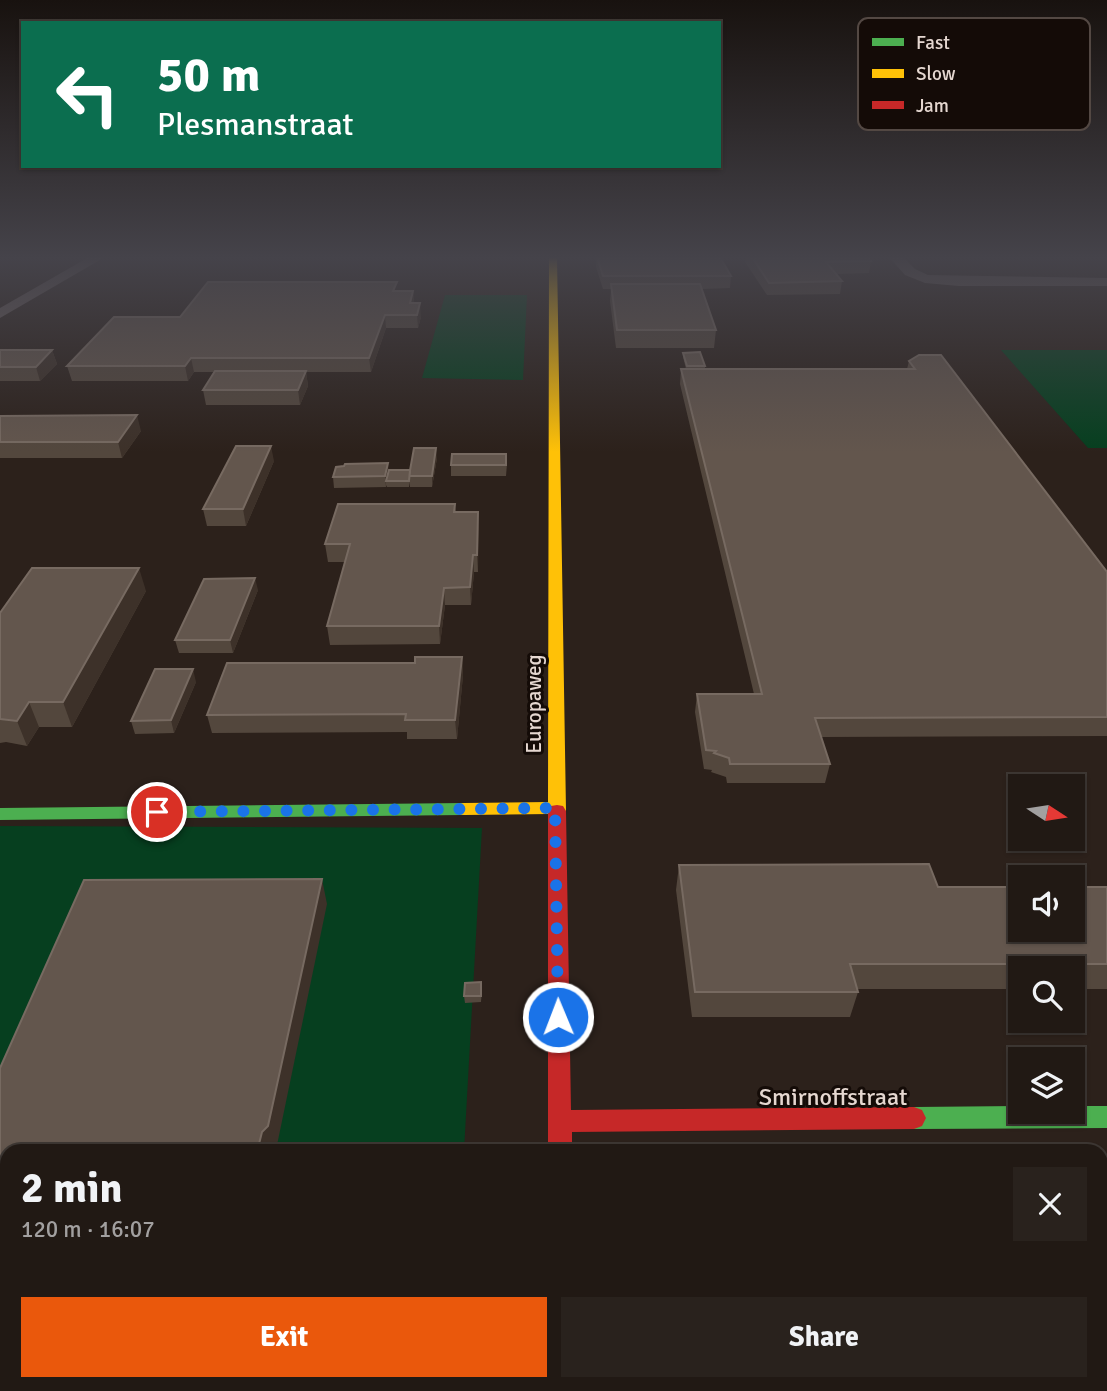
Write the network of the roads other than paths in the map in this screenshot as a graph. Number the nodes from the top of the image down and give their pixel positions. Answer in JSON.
{"nodes":[{"id":1,"x":553,"y":322,"type":"edge"},
{"id":2,"x":555,"y":808,"type":"junction"},
{"id":3,"x":0,"y":814,"type":"edge"},
{"id":4,"x":1107,"y":1117,"type":"edge"},
{"id":5,"x":560,"y":1121,"type":"junction"},
{"id":6,"x":560,"y":1144,"type":"edge"}],
"edges":[{"from":1,"to":2,"type":"main road","name":"Europaweg"},
{"from":2,"to":3,"type":"main road"},
{"from":2,"to":5,"type":"main road","name":"Europaweg"},
{"from":4,"to":5,"type":"main road","name":"Smirnoffstraat"},
{"from":5,"to":6,"type":"main road","name":"Europaweg"}]}
